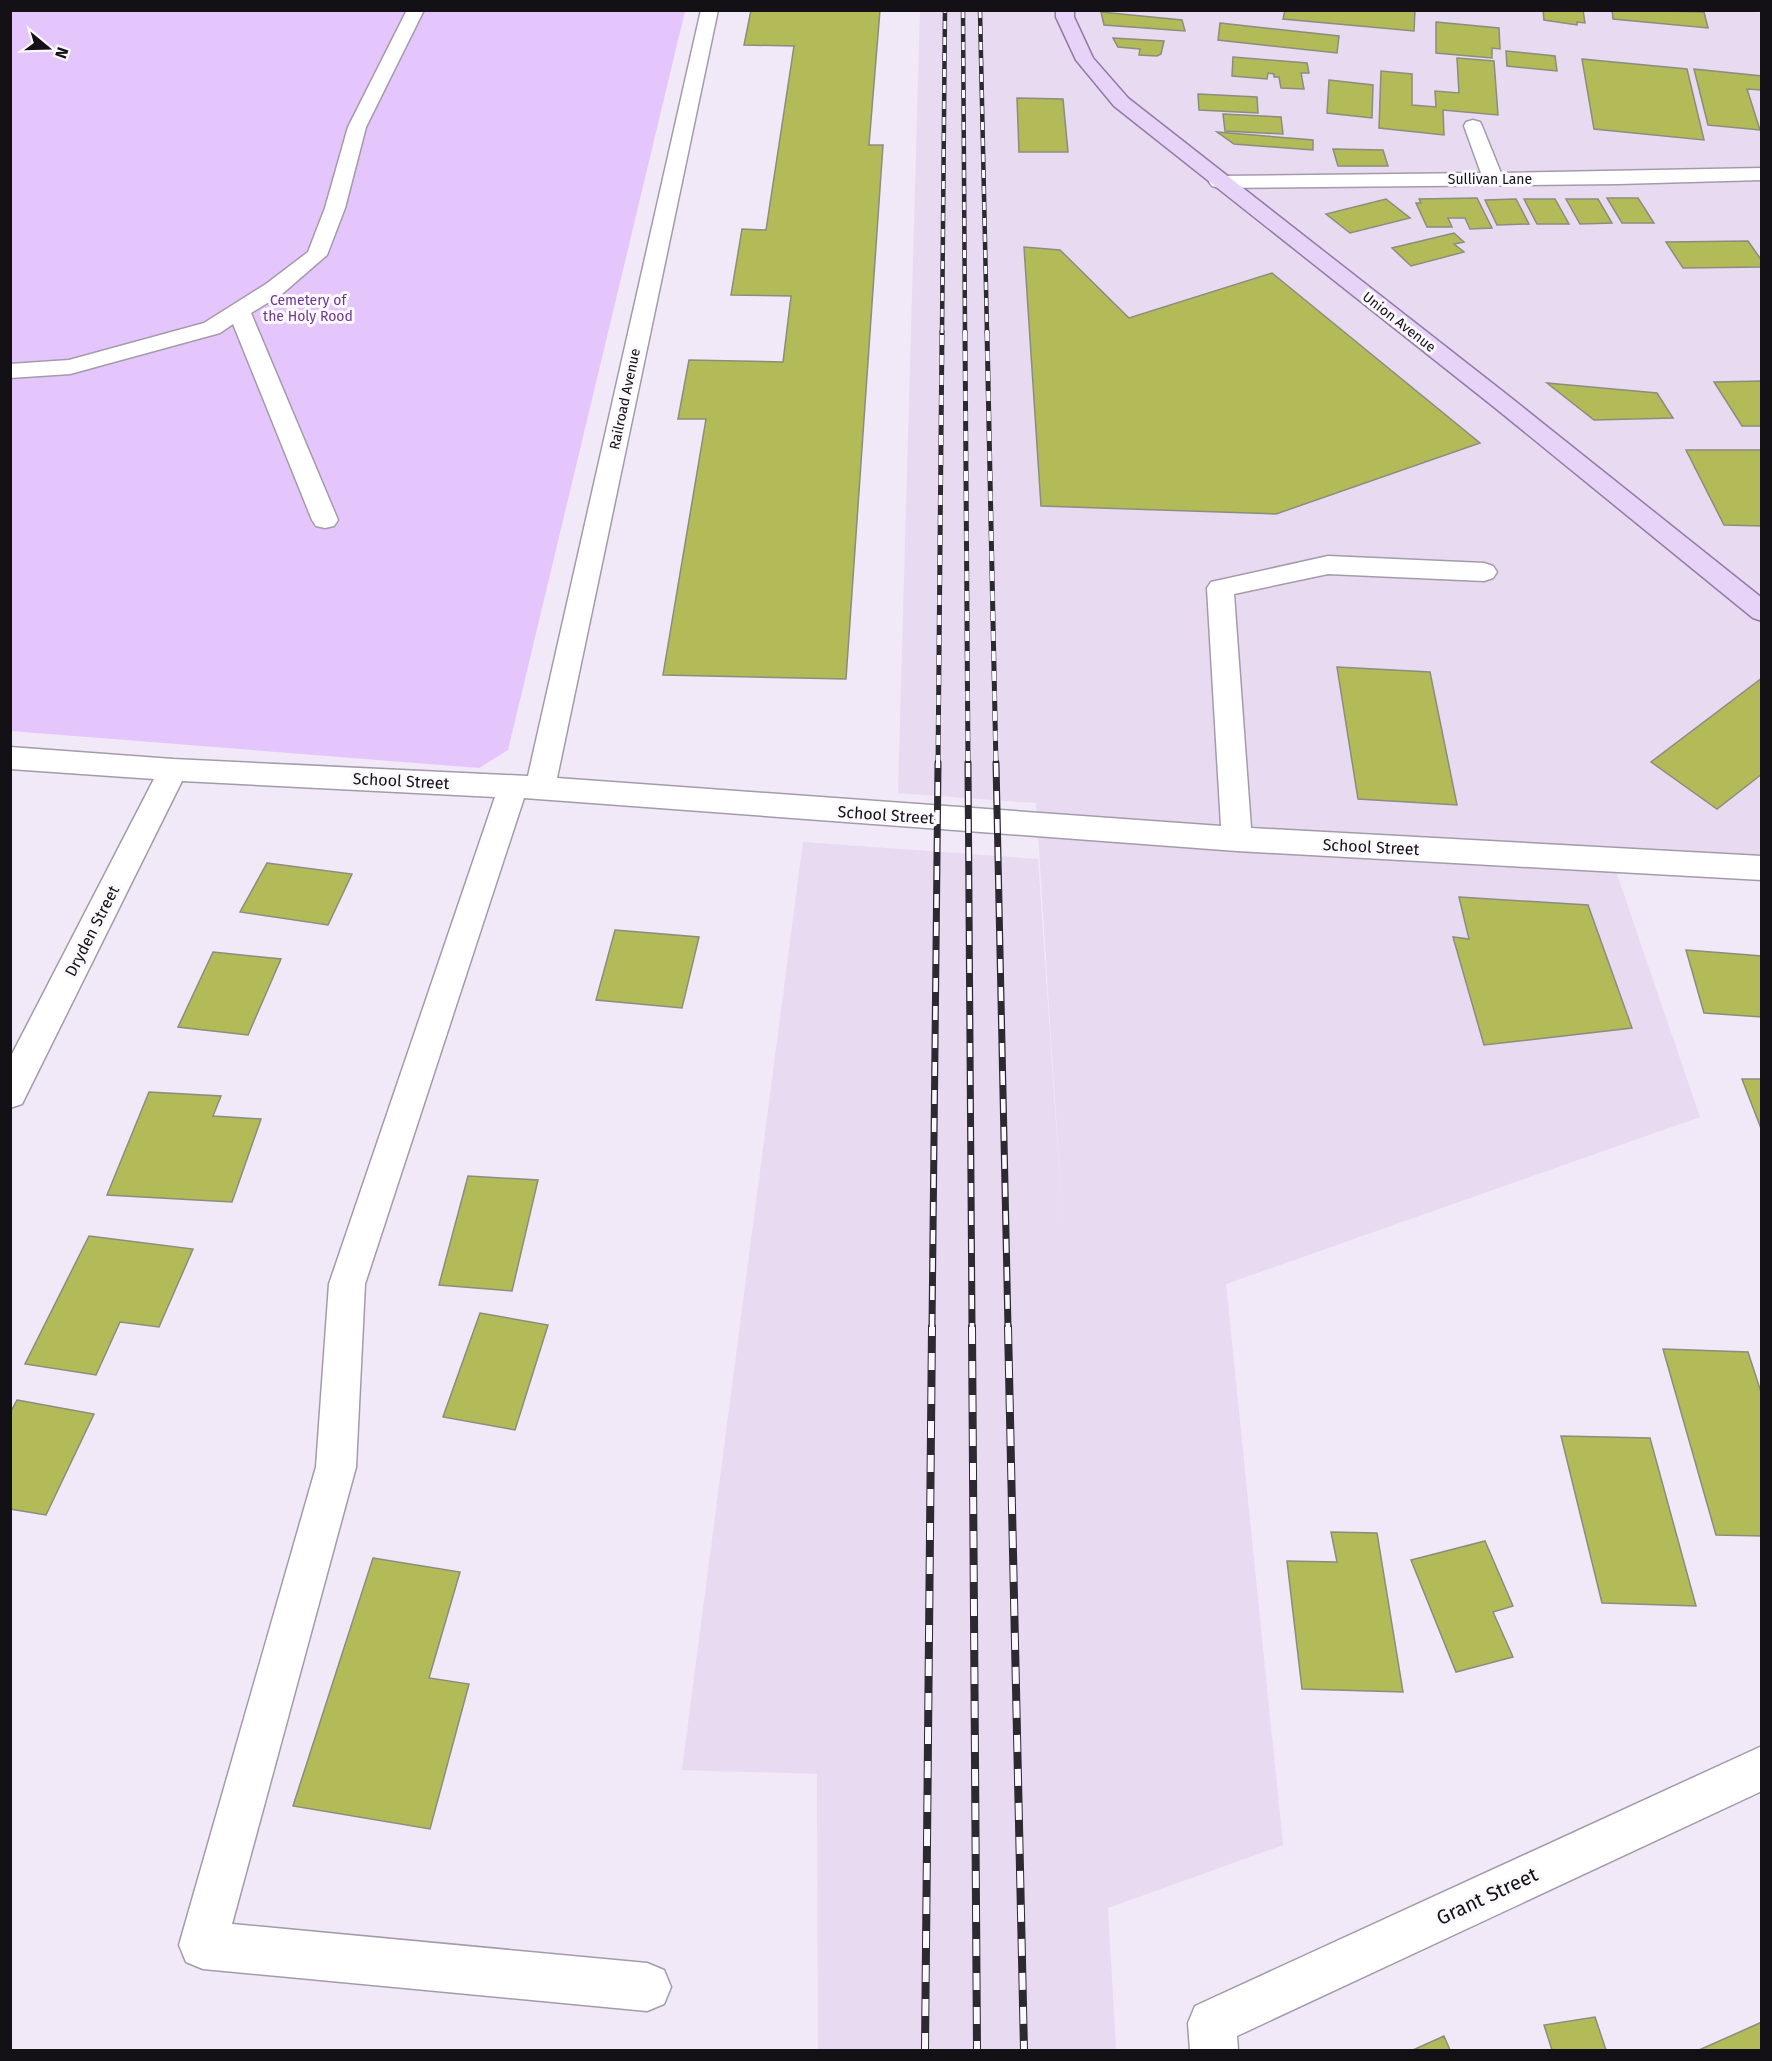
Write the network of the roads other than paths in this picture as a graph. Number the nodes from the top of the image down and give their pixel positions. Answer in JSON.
{"nodes":[{"id":1,"x":416,"y":10,"type":"edge"},
{"id":2,"x":710,"y":10,"type":"edge"},
{"id":3,"x":1065,"y":10,"type":"edge"},
{"id":4,"x":1473,"y":126,"type":"dead end"},
{"id":5,"x":1761,"y":174,"type":"edge"},
{"id":6,"x":1493,"y":179,"type":"junction"},
{"id":7,"x":1219,"y":182,"type":"junction"},
{"id":8,"x":239,"y":311,"type":"junction"},
{"id":9,"x":10,"y":371,"type":"edge"},
{"id":10,"x":325,"y":520,"type":"dead end"},
{"id":11,"x":1484,"y":572,"type":"dead end"},
{"id":12,"x":1761,"y":612,"type":"edge"},
{"id":13,"x":10,"y":758,"type":"edge"},
{"id":14,"x":173,"y":770,"type":"junction"},
{"id":15,"x":526,"y":787,"type":"junction"},
{"id":16,"x":1238,"y":839,"type":"junction"},
{"id":17,"x":1761,"y":868,"type":"edge"},
{"id":18,"x":10,"y":1092,"type":"edge"},
{"id":19,"x":1761,"y":1768,"type":"edge"},
{"id":20,"x":647,"y":1987,"type":"dead end"},
{"id":21,"x":1213,"y":2037,"type":"edge"}],
"edges":[{"from":1,"to":8,"type":"street"},
{"from":2,"to":15,"type":"street","name":"Railroad Avenue"},
{"from":3,"to":7,"type":"main road","name":"Union Avenue"},
{"from":4,"to":6,"type":"street"},
{"from":5,"to":6,"type":"street","name":"Sullivan Lane"},
{"from":6,"to":7,"type":"street","name":"Sullivan Lane"},
{"from":7,"to":12,"type":"main road","name":"Union Avenue"},
{"from":8,"to":9,"type":"street"},
{"from":8,"to":10,"type":"street"},
{"from":11,"to":16,"type":"street"},
{"from":13,"to":14,"type":"street","name":"School Street"},
{"from":14,"to":15,"type":"street","name":"School Street"},
{"from":14,"to":18,"type":"street","name":"Dryden Street"},
{"from":15,"to":16,"type":"street","name":"School Street"},
{"from":15,"to":20,"type":"street","name":"Railroad Avenue"},
{"from":16,"to":17,"type":"street","name":"School Street"},
{"from":19,"to":21,"type":"street","name":"Grant Street"}]}
